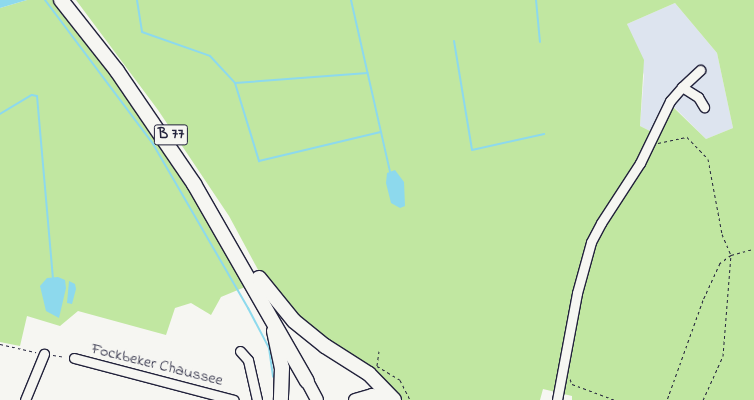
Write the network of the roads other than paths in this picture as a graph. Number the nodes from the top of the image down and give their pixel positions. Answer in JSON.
{"nodes":[{"id":1,"x":61,"y":0,"type":"edge"},
{"id":2,"x":71,"y":0,"type":"edge"},
{"id":3,"x":700,"y":70,"type":"dead end"},
{"id":4,"x":682,"y":87,"type":"junction"},
{"id":5,"x":704,"y":107,"type":"dead end"},
{"id":6,"x":255,"y":281,"type":"junction"},
{"id":7,"x":240,"y":352,"type":"dead end"},
{"id":8,"x":44,"y":354,"type":"dead end"},
{"id":9,"x":74,"y":358,"type":"dead end"},
{"id":10,"x":307,"y":381,"type":"joint"},
{"id":11,"x":25,"y":400,"type":"edge"},
{"id":12,"x":234,"y":400,"type":"edge"},
{"id":13,"x":257,"y":400,"type":"edge"},
{"id":14,"x":281,"y":400,"type":"edge"},
{"id":15,"x":317,"y":400,"type":"edge"},
{"id":16,"x":355,"y":400,"type":"edge"},
{"id":17,"x":385,"y":400,"type":"edge"},
{"id":18,"x":394,"y":400,"type":"edge"},
{"id":19,"x":557,"y":400,"type":"edge"}],
"edges":[{"from":1,"to":6,"type":"highway","number":"B 77"},
{"from":2,"to":6,"type":"highway","number":"B 77"},
{"from":3,"to":4,"type":"street"},
{"from":4,"to":5,"type":"street"},
{"from":4,"to":19,"type":"street"},
{"from":6,"to":10,"type":"highway","number":"B 77"},
{"from":6,"to":14,"type":"highway"},
{"from":6,"to":18,"type":"highway"},
{"from":7,"to":13,"type":"street"},
{"from":8,"to":11,"type":"street"},
{"from":9,"to":12,"type":"street","name":"Fockbeker Chaussee"},
{"from":10,"to":15,"type":"main road","number":"B 77"},
{"from":16,"to":17,"type":"main road"}]}
